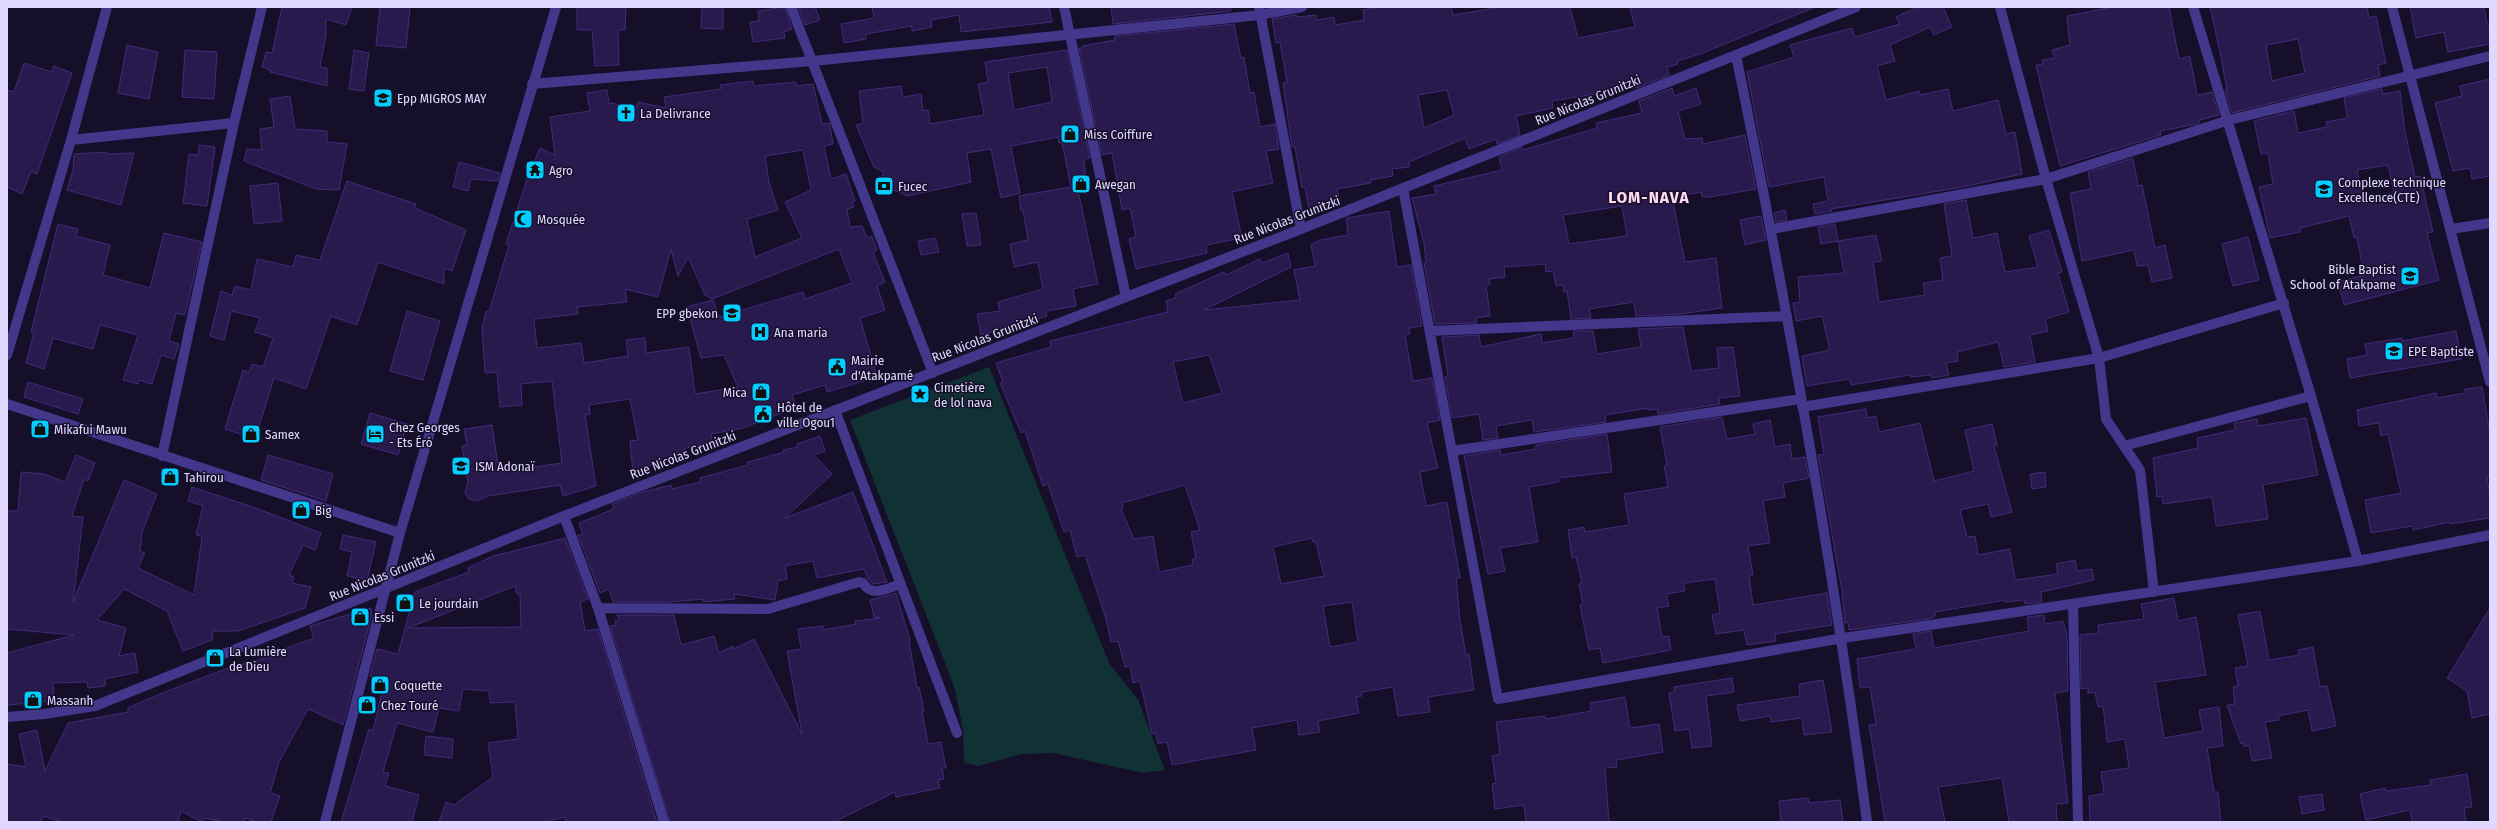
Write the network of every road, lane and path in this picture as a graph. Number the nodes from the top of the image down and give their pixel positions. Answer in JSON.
{"nodes":[{"id":1,"x":107,"y":7,"type":"edge"},
{"id":2,"x":262,"y":7,"type":"edge"},
{"id":3,"x":556,"y":7,"type":"edge"},
{"id":4,"x":792,"y":7,"type":"edge"},
{"id":5,"x":1064,"y":7,"type":"edge"},
{"id":6,"x":1302,"y":7,"type":"edge"},
{"id":7,"x":2000,"y":7,"type":"edge"},
{"id":8,"x":2193,"y":7,"type":"edge"},
{"id":9,"x":2392,"y":7,"type":"edge"},
{"id":10,"x":1851,"y":8,"type":"edge"},
{"id":11,"x":1260,"y":11,"type":"edge"},
{"id":12,"x":1070,"y":35,"type":"junction"},
{"id":13,"x":1736,"y":55,"type":"junction"},
{"id":14,"x":2490,"y":56,"type":"edge"},
{"id":15,"x":813,"y":61,"type":"junction"},
{"id":16,"x":2412,"y":75,"type":"junction"},
{"id":17,"x":532,"y":84,"type":"junction"},
{"id":18,"x":2229,"y":120,"type":"junction"},
{"id":19,"x":234,"y":123,"type":"junction"},
{"id":20,"x":72,"y":140,"type":"junction"},
{"id":21,"x":2046,"y":179,"type":"junction"},
{"id":22,"x":1403,"y":188,"type":"junction"},
{"id":23,"x":2490,"y":223,"type":"edge"},
{"id":24,"x":1301,"y":229,"type":"junction"},
{"id":25,"x":1772,"y":229,"type":"junction"},
{"id":26,"x":2451,"y":229,"type":"junction"},
{"id":27,"x":1126,"y":297,"type":"junction"},
{"id":28,"x":2284,"y":303,"type":"junction"},
{"id":29,"x":1787,"y":316,"type":"junction"},
{"id":30,"x":1430,"y":331,"type":"junction"},
{"id":31,"x":7,"y":355,"type":"edge"},
{"id":32,"x":2099,"y":358,"type":"junction"},
{"id":33,"x":933,"y":372,"type":"junction"},
{"id":34,"x":2490,"y":382,"type":"edge"},
{"id":35,"x":2312,"y":396,"type":"junction"},
{"id":36,"x":1802,"y":403,"type":"junction"},
{"id":37,"x":7,"y":404,"type":"edge"},
{"id":38,"x":835,"y":410,"type":"junction"},
{"id":39,"x":2124,"y":446,"type":"junction"},
{"id":40,"x":1452,"y":451,"type":"junction"},
{"id":41,"x":162,"y":456,"type":"junction"},
{"id":42,"x":564,"y":516,"type":"junction"},
{"id":43,"x":400,"y":533,"type":"junction"},
{"id":44,"x":2490,"y":535,"type":"edge"},
{"id":45,"x":2358,"y":561,"type":"junction"},
{"id":46,"x":901,"y":584,"type":"junction"},
{"id":47,"x":385,"y":589,"type":"junction"},
{"id":48,"x":2154,"y":592,"type":"junction"},
{"id":49,"x":2073,"y":605,"type":"junction"},
{"id":50,"x":598,"y":608,"type":"junction"},
{"id":51,"x":1842,"y":638,"type":"junction"},
{"id":52,"x":7,"y":717,"type":"edge"},
{"id":53,"x":957,"y":733,"type":"dead end"},
{"id":54,"x":325,"y":822,"type":"edge"},
{"id":55,"x":664,"y":822,"type":"edge"},
{"id":56,"x":1867,"y":822,"type":"edge"},
{"id":57,"x":2078,"y":822,"type":"edge"}],
"edges":[{"from":1,"to":20,"type":"street"},
{"from":2,"to":19,"type":"street"},
{"from":3,"to":17,"type":"street"},
{"from":4,"to":15,"type":"street"},
{"from":5,"to":12,"type":"street"},
{"from":6,"to":11,"type":"street"},
{"from":7,"to":21,"type":"street"},
{"from":8,"to":18,"type":"street"},
{"from":9,"to":16,"type":"street"},
{"from":10,"to":13,"type":"street","name":"Rue Nicolas Grunitzki"},
{"from":11,"to":12,"type":"street"},
{"from":11,"to":24,"type":"street"},
{"from":12,"to":15,"type":"street"},
{"from":12,"to":27,"type":"street"},
{"from":13,"to":22,"type":"street","name":"Rue Nicolas Grunitzki"},
{"from":13,"to":25,"type":"street"},
{"from":14,"to":16,"type":"street"},
{"from":15,"to":17,"type":"street"},
{"from":15,"to":33,"type":"street"},
{"from":16,"to":18,"type":"street"},
{"from":16,"to":26,"type":"street"},
{"from":17,"to":43,"type":"street"},
{"from":18,"to":21,"type":"street"},
{"from":18,"to":28,"type":"street"},
{"from":19,"to":20,"type":"street"},
{"from":19,"to":41,"type":"street"},
{"from":20,"to":31,"type":"street"},
{"from":21,"to":25,"type":"street"},
{"from":21,"to":32,"type":"street"},
{"from":22,"to":24,"type":"street","name":"Rue Nicolas Grunitzki"},
{"from":22,"to":30,"type":"street"},
{"from":23,"to":26,"type":"street"},
{"from":24,"to":27,"type":"street","name":"Rue Nicolas Grunitzki"},
{"from":25,"to":29,"type":"street"},
{"from":26,"to":34,"type":"street"},
{"from":27,"to":33,"type":"street","name":"Rue Nicolas Grunitzki"},
{"from":28,"to":32,"type":"street"},
{"from":28,"to":35,"type":"street"},
{"from":29,"to":30,"type":"street"},
{"from":29,"to":36,"type":"street"},
{"from":30,"to":40,"type":"street"},
{"from":32,"to":36,"type":"street"},
{"from":32,"to":39,"type":"street"},
{"from":33,"to":38,"type":"street","name":"Rue Nicolas Grunitzki"},
{"from":35,"to":39,"type":"street"},
{"from":35,"to":45,"type":"street"},
{"from":36,"to":40,"type":"street"},
{"from":36,"to":51,"type":"street"},
{"from":37,"to":41,"type":"street"},
{"from":38,"to":42,"type":"street","name":"Rue Nicolas Grunitzki"},
{"from":38,"to":46,"type":"street"},
{"from":39,"to":48,"type":"street"},
{"from":40,"to":51,"type":"street"},
{"from":41,"to":43,"type":"street"},
{"from":42,"to":47,"type":"street","name":"Rue Nicolas Grunitzki"},
{"from":42,"to":50,"type":"street"},
{"from":43,"to":47,"type":"street"},
{"from":44,"to":45,"type":"street"},
{"from":45,"to":48,"type":"street"},
{"from":46,"to":50,"type":"street"},
{"from":46,"to":53,"type":"street"},
{"from":47,"to":52,"type":"street","name":"Rue Nicolas Grunitzki"},
{"from":47,"to":54,"type":"street"},
{"from":48,"to":49,"type":"street"},
{"from":49,"to":51,"type":"street"},
{"from":49,"to":57,"type":"street"},
{"from":50,"to":55,"type":"street"},
{"from":51,"to":56,"type":"street"}]}
